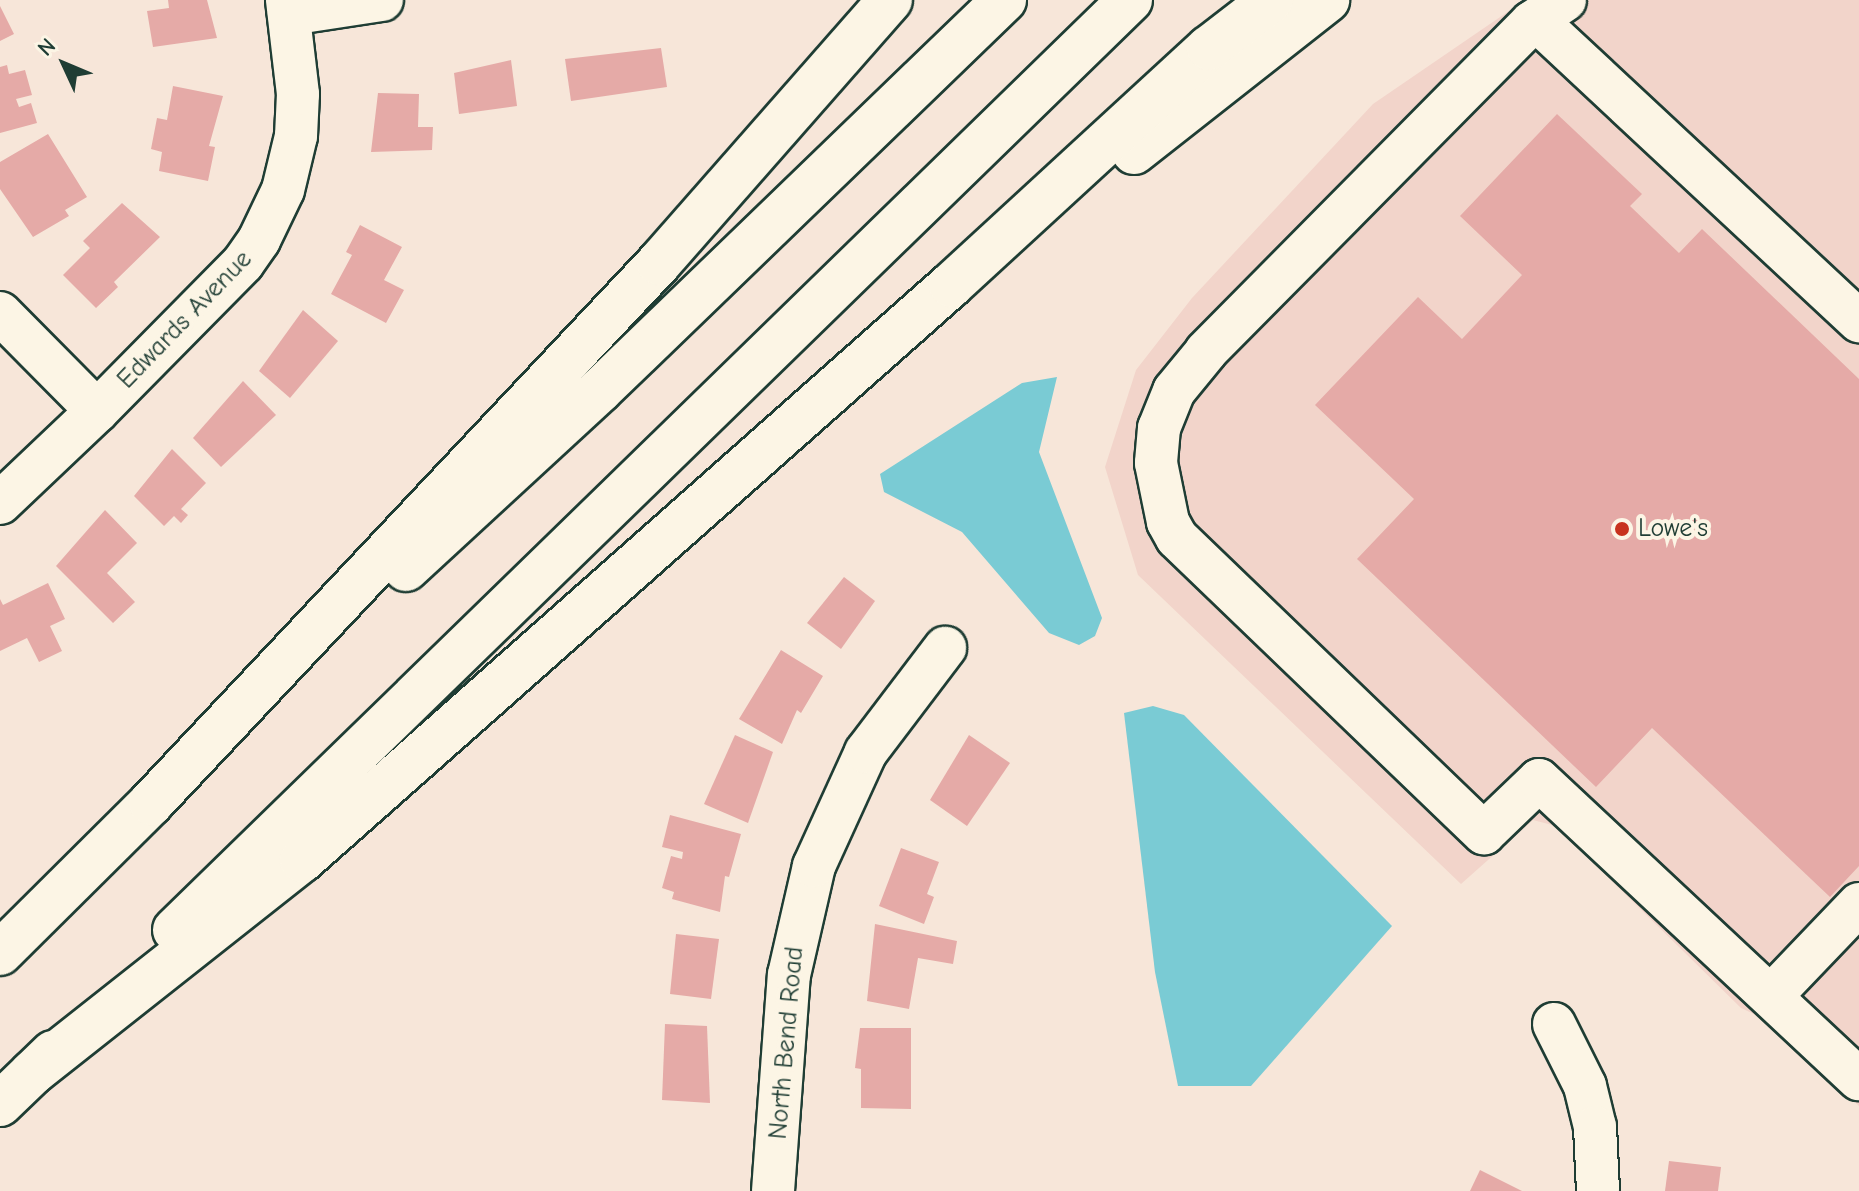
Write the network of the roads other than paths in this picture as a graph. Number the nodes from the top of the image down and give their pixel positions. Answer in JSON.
{"nodes":[{"id":1,"x":382,"y":0,"type":"edge"},
{"id":2,"x":890,"y":0,"type":"edge"},
{"id":3,"x":1004,"y":0,"type":"edge"},
{"id":4,"x":1130,"y":0,"type":"edge"},
{"id":5,"x":1271,"y":0,"type":"edge"},
{"id":6,"x":1327,"y":0,"type":"edge"},
{"id":7,"x":288,"y":7,"type":"edge"},
{"id":8,"x":1550,"y":10,"type":"edge"},
{"id":9,"x":951,"y":285,"type":"junction"},
{"id":10,"x":0,"y":313,"type":"edge"},
{"id":11,"x":1859,"y":321,"type":"edge"},
{"id":12,"x":97,"y":411,"type":"junction"},
{"id":13,"x":0,"y":503,"type":"edge"},
{"id":14,"x":945,"y":648,"type":"dead end"},
{"id":15,"x":151,"y":803,"type":"junction"},
{"id":16,"x":1859,"y":904,"type":"edge"},
{"id":17,"x":0,"y":953,"type":"edge"},
{"id":18,"x":1772,"y":995,"type":"junction"},
{"id":19,"x":1554,"y":1024,"type":"dead end"},
{"id":20,"x":32,"y":1073,"type":"junction"},
{"id":21,"x":1859,"y":1079,"type":"edge"},
{"id":22,"x":0,"y":1104,"type":"edge"},
{"id":23,"x":773,"y":1191,"type":"edge"},
{"id":24,"x":1598,"y":1191,"type":"edge"}],
"edges":[{"from":1,"to":7,"type":"street"},
{"from":2,"to":15,"type":"highway"},
{"from":3,"to":15,"type":"highway"},
{"from":4,"to":20,"type":"highway"},
{"from":5,"to":9,"type":"highway"},
{"from":6,"to":9,"type":"highway"},
{"from":7,"to":12,"type":"street","name":"Edwards Avenue"},
{"from":8,"to":11,"type":"street"},
{"from":8,"to":18,"type":"street"},
{"from":9,"to":20,"type":"highway"},
{"from":10,"to":12,"type":"street"},
{"from":12,"to":13,"type":"street","name":"Edwards Avenue"},
{"from":14,"to":23,"type":"street","name":"North Bend Road"},
{"from":15,"to":17,"type":"highway"},
{"from":16,"to":18,"type":"street"},
{"from":18,"to":21,"type":"street"},
{"from":19,"to":24,"type":"street"},
{"from":20,"to":22,"type":"highway"}]}
